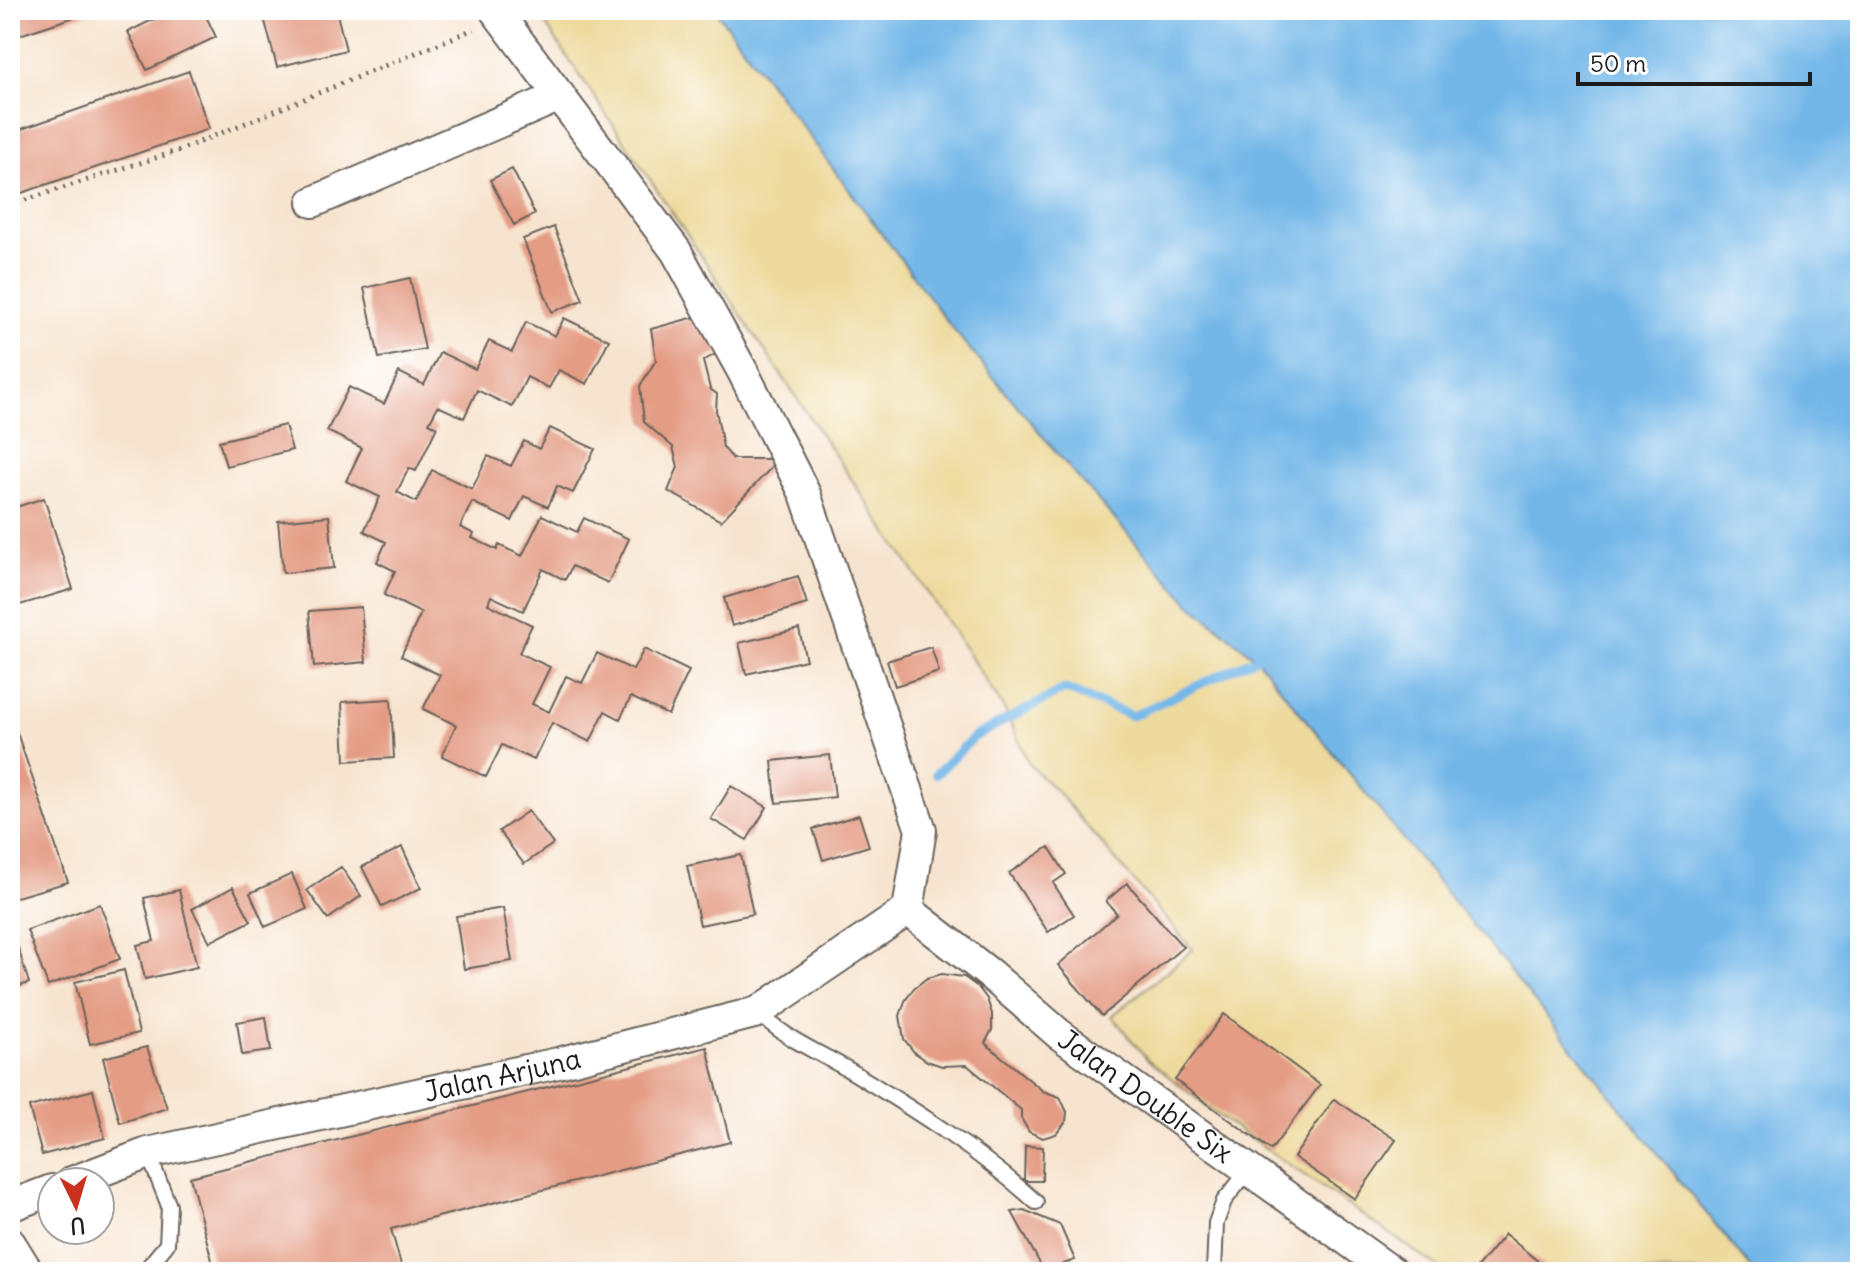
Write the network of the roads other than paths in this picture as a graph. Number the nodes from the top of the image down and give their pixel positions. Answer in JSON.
{"nodes":[{"id":1,"x":498,"y":14,"type":"edge"},
{"id":2,"x":560,"y":96,"type":"junction"},
{"id":3,"x":313,"y":202,"type":"dead end"},
{"id":4,"x":908,"y":910,"type":"junction"},
{"id":5,"x":758,"y":1012,"type":"junction"},
{"id":6,"x":148,"y":1153,"type":"junction"},
{"id":7,"x":114,"y":1166,"type":"edge"},
{"id":8,"x":1248,"y":1171,"type":"junction"},
{"id":9,"x":36,"y":1196,"type":"edge"},
{"id":10,"x":1036,"y":1202,"type":"dead end"},
{"id":11,"x":10,"y":1206,"type":"edge"},
{"id":12,"x":10,"y":1243,"type":"edge"},
{"id":13,"x":28,"y":1272,"type":"edge"},
{"id":14,"x":144,"y":1272,"type":"edge"},
{"id":15,"x":1214,"y":1272,"type":"edge"},
{"id":16,"x":1392,"y":1272,"type":"edge"}],
"edges":[{"from":1,"to":2,"type":"street"},
{"from":2,"to":3,"type":"street"},
{"from":2,"to":4,"type":"street"},
{"from":4,"to":5,"type":"street","name":"Jalan Arjuna"},
{"from":4,"to":8,"type":"street","name":"Jalan Double Six"},
{"from":5,"to":6,"type":"street","name":"Jalan Arjuna"},
{"from":5,"to":10,"type":"lane"},
{"from":6,"to":7,"type":"street","name":"Jalan Arjuna"},
{"from":6,"to":14,"type":"lane"},
{"from":8,"to":15,"type":"lane"},
{"from":8,"to":16,"type":"street","name":"Jalan Double Six"},
{"from":9,"to":11,"type":"street"},
{"from":12,"to":13,"type":"street"}]}
